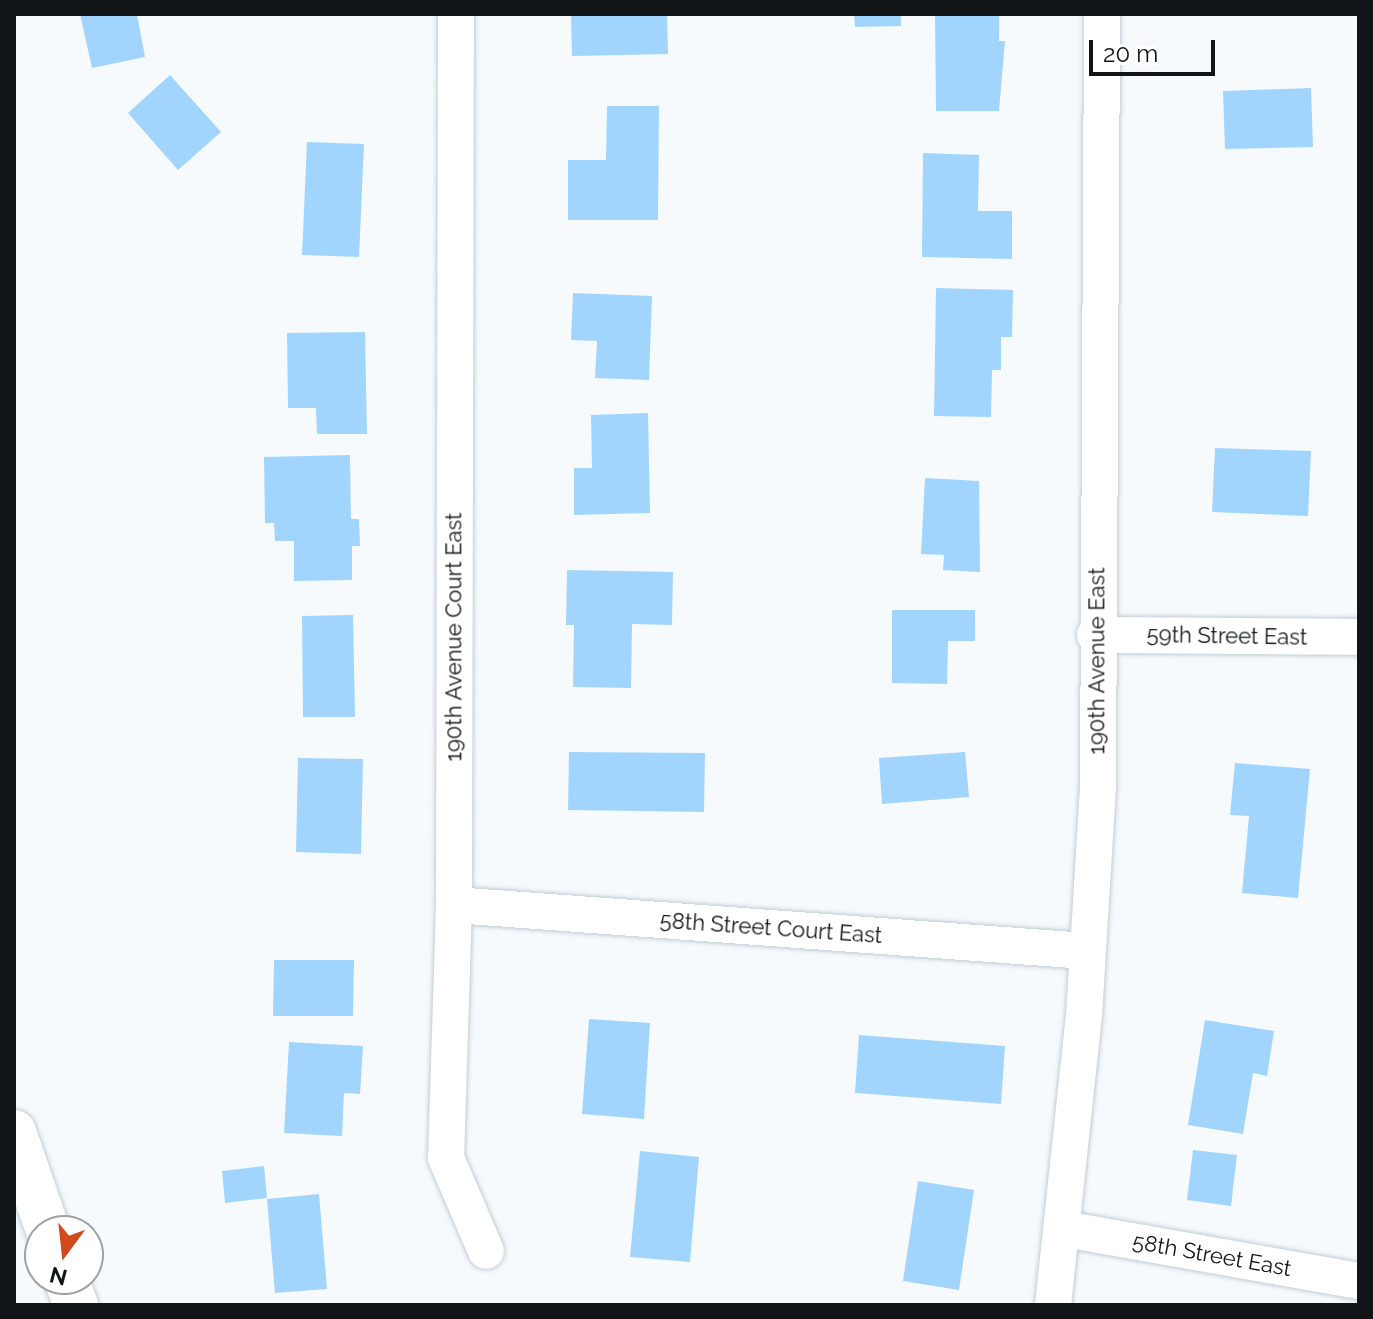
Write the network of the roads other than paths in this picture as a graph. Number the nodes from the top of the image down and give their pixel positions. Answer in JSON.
{"nodes":[{"id":1,"x":456,"y":14,"type":"edge"},
{"id":2,"x":1102,"y":14,"type":"edge"},
{"id":3,"x":1095,"y":635,"type":"junction"},
{"id":4,"x":1359,"y":637,"type":"edge"},
{"id":5,"x":454,"y":905,"type":"junction"},
{"id":6,"x":1087,"y":951,"type":"junction"},
{"id":7,"x":14,"y":1132,"type":"edge"},
{"id":8,"x":43,"y":1215,"type":"edge"},
{"id":9,"x":1064,"y":1229,"type":"junction"},
{"id":10,"x":486,"y":1251,"type":"dead end"},
{"id":11,"x":1359,"y":1281,"type":"edge"},
{"id":12,"x":1053,"y":1305,"type":"edge"}],
"edges":[{"from":1,"to":5,"type":"street","name":"190th Avenue Court East"},
{"from":2,"to":3,"type":"street","name":"190th Avenue East"},
{"from":3,"to":4,"type":"street","name":"59th Street East"},
{"from":3,"to":6,"type":"street","name":"190th Avenue East"},
{"from":5,"to":6,"type":"street","name":"58th Street Court East"},
{"from":5,"to":10,"type":"street","name":"190th Avenue Court East"},
{"from":6,"to":9,"type":"street","name":"190th Avenue East"},
{"from":7,"to":8,"type":"street"},
{"from":9,"to":11,"type":"street","name":"58th Street East"},
{"from":9,"to":12,"type":"street","name":"190th Avenue East"}]}
